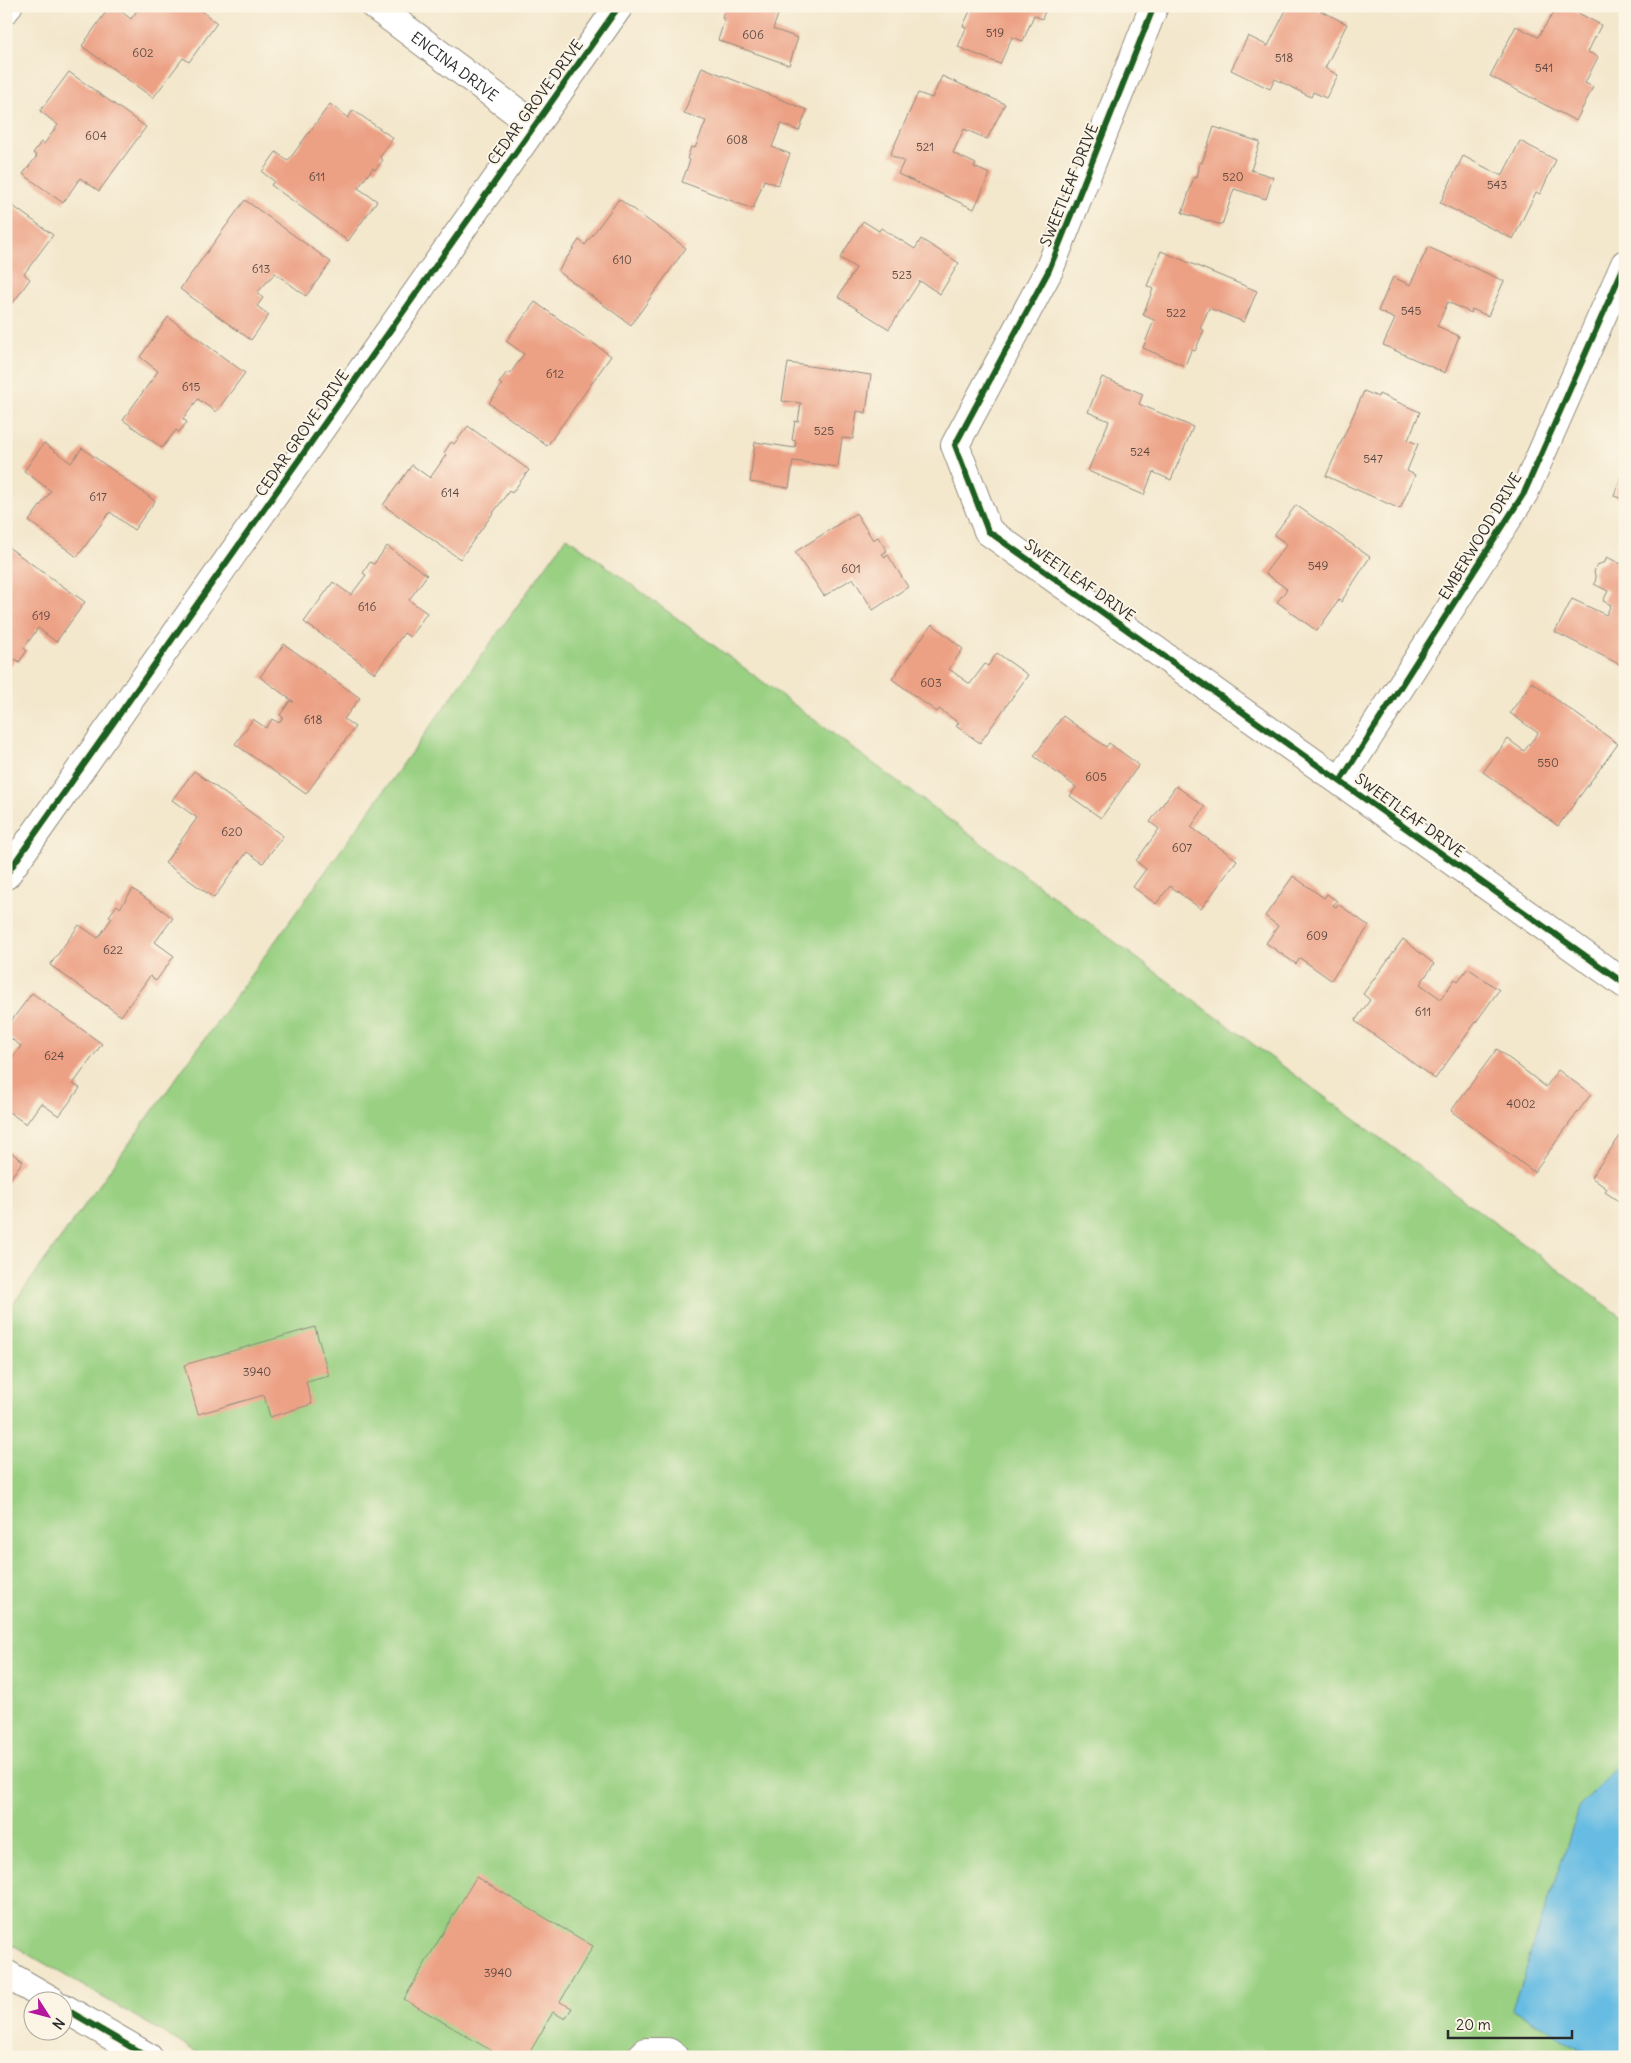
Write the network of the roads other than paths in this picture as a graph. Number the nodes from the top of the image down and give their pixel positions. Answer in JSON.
{"nodes":[{"id":1,"x":375,"y":6,"type":"edge"},
{"id":2,"x":619,"y":6,"type":"edge"},
{"id":3,"x":1154,"y":6,"type":"edge"},
{"id":4,"x":534,"y":124,"type":"junction"},
{"id":5,"x":1625,"y":264,"type":"edge"},
{"id":6,"x":1341,"y":780,"type":"junction"},
{"id":7,"x":6,"y":875,"type":"edge"},
{"id":8,"x":1625,"y":984,"type":"edge"},
{"id":9,"x":6,"y":1974,"type":"edge"},
{"id":10,"x":34,"y":1990,"type":"edge"},
{"id":11,"x":72,"y":2013,"type":"edge"},
{"id":12,"x":148,"y":2057,"type":"edge"},
{"id":13,"x":641,"y":2057,"type":"edge"},
{"id":14,"x":675,"y":2057,"type":"edge"}],
"edges":[{"from":1,"to":4,"type":"street","name":"ENCINA DRIVE"},
{"from":2,"to":4,"type":"street","name":"CEDAR GROVE DRIVE"},
{"from":3,"to":6,"type":"street","name":"SWEETLEAF DRIVE"},
{"from":4,"to":7,"type":"street","name":"CEDAR GROVE DRIVE"},
{"from":5,"to":6,"type":"street","name":"EMBERWOOD DRIVE"},
{"from":6,"to":8,"type":"street","name":"SWEETLEAF DRIVE"},
{"from":9,"to":10,"type":"street"},
{"from":11,"to":12,"type":"street"},
{"from":13,"to":14,"type":"street"}]}
